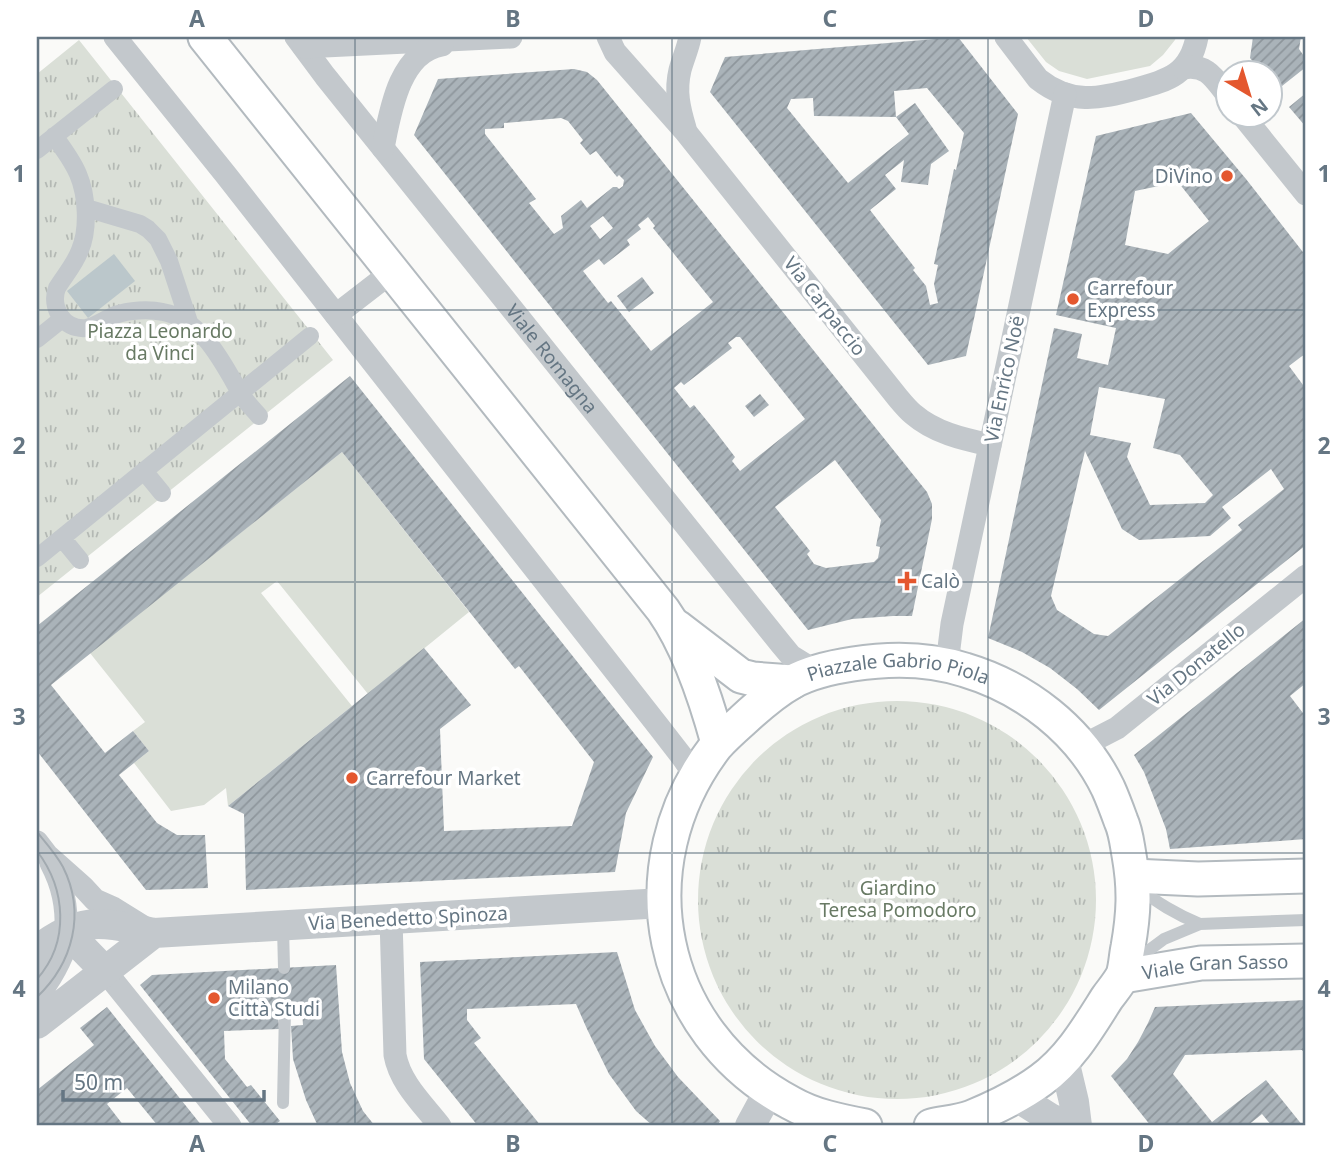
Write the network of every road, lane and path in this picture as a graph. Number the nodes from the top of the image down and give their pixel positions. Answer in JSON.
{"nodes":[{"id":1,"x":205,"y":37,"type":"edge"},
{"id":2,"x":511,"y":37,"type":"edge"},
{"id":3,"x":608,"y":37,"type":"edge"},
{"id":4,"x":690,"y":37,"type":"edge"},
{"id":5,"x":1006,"y":37,"type":"edge"},
{"id":6,"x":1196,"y":37,"type":"edge"},
{"id":7,"x":477,"y":39,"type":"junction"},
{"id":8,"x":127,"y":42,"type":"edge"},
{"id":9,"x":300,"y":42,"type":"edge"},
{"id":10,"x":1183,"y":68,"type":"junction"},
{"id":11,"x":1214,"y":80,"type":"edge"},
{"id":12,"x":114,"y":89,"type":"dead end"},
{"id":13,"x":1065,"y":94,"type":"junction"},
{"id":14,"x":1254,"y":130,"type":"edge"},
{"id":15,"x":685,"y":131,"type":"junction"},
{"id":16,"x":54,"y":136,"type":"junction"},
{"id":17,"x":383,"y":148,"type":"junction"},
{"id":18,"x":37,"y":150,"type":"edge"},
{"id":19,"x":1306,"y":194,"type":"edge"},
{"id":20,"x":86,"y":208,"type":"junction"},
{"id":21,"x":393,"y":271,"type":"junction"},
{"id":22,"x":336,"y":315,"type":"junction"},
{"id":23,"x":62,"y":319,"type":"junction"},
{"id":24,"x":189,"y":321,"type":"junction"},
{"id":25,"x":310,"y":337,"type":"dead end"},
{"id":26,"x":37,"y":339,"type":"edge"},
{"id":27,"x":240,"y":393,"type":"junction"},
{"id":28,"x":259,"y":416,"type":"dead end"},
{"id":29,"x":990,"y":446,"type":"junction"},
{"id":30,"x":144,"y":471,"type":"junction"},
{"id":31,"x":162,"y":494,"type":"dead end"},
{"id":32,"x":62,"y":538,"type":"junction"},
{"id":33,"x":37,"y":558,"type":"edge"},
{"id":34,"x":80,"y":559,"type":"dead end"},
{"id":35,"x":1306,"y":576,"type":"edge"},
{"id":36,"x":673,"y":624,"type":"junction"},
{"id":37,"x":947,"y":664,"type":"junction"},
{"id":38,"x":805,"y":677,"type":"junction"},
{"id":39,"x":718,"y":743,"type":"junction"},
{"id":40,"x":1082,"y":746,"type":"junction"},
{"id":41,"x":696,"y":777,"type":"junction"},
{"id":42,"x":42,"y":849,"type":"edge"},
{"id":43,"x":1306,"y":876,"type":"edge"},
{"id":44,"x":1133,"y":880,"type":"junction"},
{"id":45,"x":663,"y":903,"type":"junction"},
{"id":46,"x":391,"y":919,"type":"junction"},
{"id":47,"x":1306,"y":920,"type":"edge"},
{"id":48,"x":1200,"y":924,"type":"junction"},
{"id":49,"x":282,"y":926,"type":"junction"},
{"id":50,"x":66,"y":931,"type":"junction"},
{"id":51,"x":154,"y":933,"type":"junction"},
{"id":52,"x":37,"y":950,"type":"edge"},
{"id":53,"x":1306,"y":961,"type":"edge"},
{"id":54,"x":284,"y":968,"type":"dead end"},
{"id":55,"x":105,"y":971,"type":"junction"},
{"id":56,"x":1123,"y":972,"type":"junction"},
{"id":57,"x":37,"y":991,"type":"edge"},
{"id":58,"x":285,"y":1011,"type":"dead end"},
{"id":59,"x":37,"y":1024,"type":"edge"},
{"id":60,"x":1064,"y":1060,"type":"junction"},
{"id":61,"x":769,"y":1091,"type":"junction"},
{"id":62,"x":1015,"y":1096,"type":"junction"},
{"id":63,"x":283,"y":1103,"type":"dead end"},
{"id":64,"x":825,"y":1122,"type":"edge"},
{"id":65,"x":230,"y":1126,"type":"edge"},
{"id":66,"x":440,"y":1126,"type":"edge"},
{"id":67,"x":750,"y":1126,"type":"edge"},
{"id":68,"x":865,"y":1126,"type":"edge"},
{"id":69,"x":931,"y":1126,"type":"edge"},
{"id":70,"x":1069,"y":1126,"type":"edge"},
{"id":71,"x":1077,"y":1126,"type":"edge"}],
"edges":[{"from":1,"to":21,"type":"main road"},
{"from":2,"to":7,"type":"street"},
{"from":3,"to":15,"type":"street","name":"Via Carpaccio"},
{"from":4,"to":15,"type":"street","name":"Via Carpaccio"},
{"from":5,"to":13,"type":"street"},
{"from":6,"to":10,"type":"street"},
{"from":7,"to":9,"type":"street"},
{"from":7,"to":17,"type":"street"},
{"from":8,"to":22,"type":"street"},
{"from":9,"to":17,"type":"street","name":"Viale Romagna"},
{"from":10,"to":11,"type":"street"},
{"from":10,"to":13,"type":"street"},
{"from":12,"to":16,"type":"street"},
{"from":13,"to":29,"type":"street","name":"Via Enrico Noë"},
{"from":14,"to":19,"type":"street"},
{"from":15,"to":29,"type":"street","name":"Via Carpaccio"},
{"from":16,"to":18,"type":"street"},
{"from":16,"to":20,"type":"street"},
{"from":17,"to":38,"type":"street","name":"Viale Romagna"},
{"from":20,"to":23,"type":"street"},
{"from":20,"to":24,"type":"street"},
{"from":21,"to":22,"type":"street"},
{"from":21,"to":36,"type":"main road"},
{"from":22,"to":41,"type":"street"},
{"from":23,"to":24,"type":"street"},
{"from":23,"to":26,"type":"street"},
{"from":24,"to":27,"type":"street"},
{"from":25,"to":27,"type":"street"},
{"from":27,"to":28,"type":"street"},
{"from":27,"to":30,"type":"street"},
{"from":29,"to":37,"type":"street","name":"Via Enrico Noë"},
{"from":30,"to":31,"type":"street"},
{"from":30,"to":32,"type":"street"},
{"from":32,"to":33,"type":"street"},
{"from":32,"to":34,"type":"street"},
{"from":35,"to":40,"type":"street","name":"Via Donatello"},
{"from":36,"to":38,"type":"main road"},
{"from":36,"to":39,"type":"main road"},
{"from":37,"to":38,"type":"main road","name":"Piazzale Gabrio Piola"},
{"from":37,"to":40,"type":"main road","name":"Piazzale Gabrio Piola"},
{"from":38,"to":39,"type":"main road","name":"Piazzale Gabrio Piola"},
{"from":39,"to":41,"type":"main road","name":"Piazzale Gabrio Piola"},
{"from":40,"to":44,"type":"main road","name":"Piazzale Gabrio Piola"},
{"from":41,"to":45,"type":"main road","name":"Piazzale Gabrio Piola"},
{"from":42,"to":50,"type":"street"},
{"from":42,"to":51,"type":"street"},
{"from":43,"to":44,"type":"main road"},
{"from":44,"to":48,"type":"lane","name":"Viale Gran Sasso"},
{"from":44,"to":56,"type":"main road","name":"Piazzale Gabrio Piola"},
{"from":45,"to":46,"type":"street","name":"Via Benedetto Spinoza"},
{"from":45,"to":61,"type":"main road","name":"Piazzale Gabrio Piola"},
{"from":46,"to":49,"type":"street","name":"Via Benedetto Spinoza"},
{"from":46,"to":66,"type":"street"},
{"from":47,"to":48,"type":"lane","name":"Viale Gran Sasso"},
{"from":48,"to":56,"type":"lane","name":"Viale Gran Sasso"},
{"from":49,"to":51,"type":"street","name":"Via Benedetto Spinoza"},
{"from":49,"to":54,"type":"lane"},
{"from":50,"to":51,"type":"street"},
{"from":50,"to":52,"type":"street"},
{"from":50,"to":55,"type":"street"},
{"from":50,"to":57,"type":"street"},
{"from":51,"to":55,"type":"street"},
{"from":53,"to":56,"type":"main road","name":"Viale Gran Sasso"},
{"from":55,"to":59,"type":"street"},
{"from":55,"to":65,"type":"street"},
{"from":56,"to":60,"type":"main road","name":"Piazzale Gabrio Piola"},
{"from":58,"to":63,"type":"lane"},
{"from":60,"to":62,"type":"main road","name":"Piazzale Gabrio Piola"},
{"from":60,"to":71,"type":"street"},
{"from":61,"to":64,"type":"main road","name":"Piazzale Gabrio Piola"},
{"from":61,"to":67,"type":"street"},
{"from":62,"to":69,"type":"main road","name":"Piazzale Gabrio Piola"},
{"from":62,"to":70,"type":"street"},
{"from":64,"to":68,"type":"main road","name":"Piazzale Gabrio Piola"}]}
